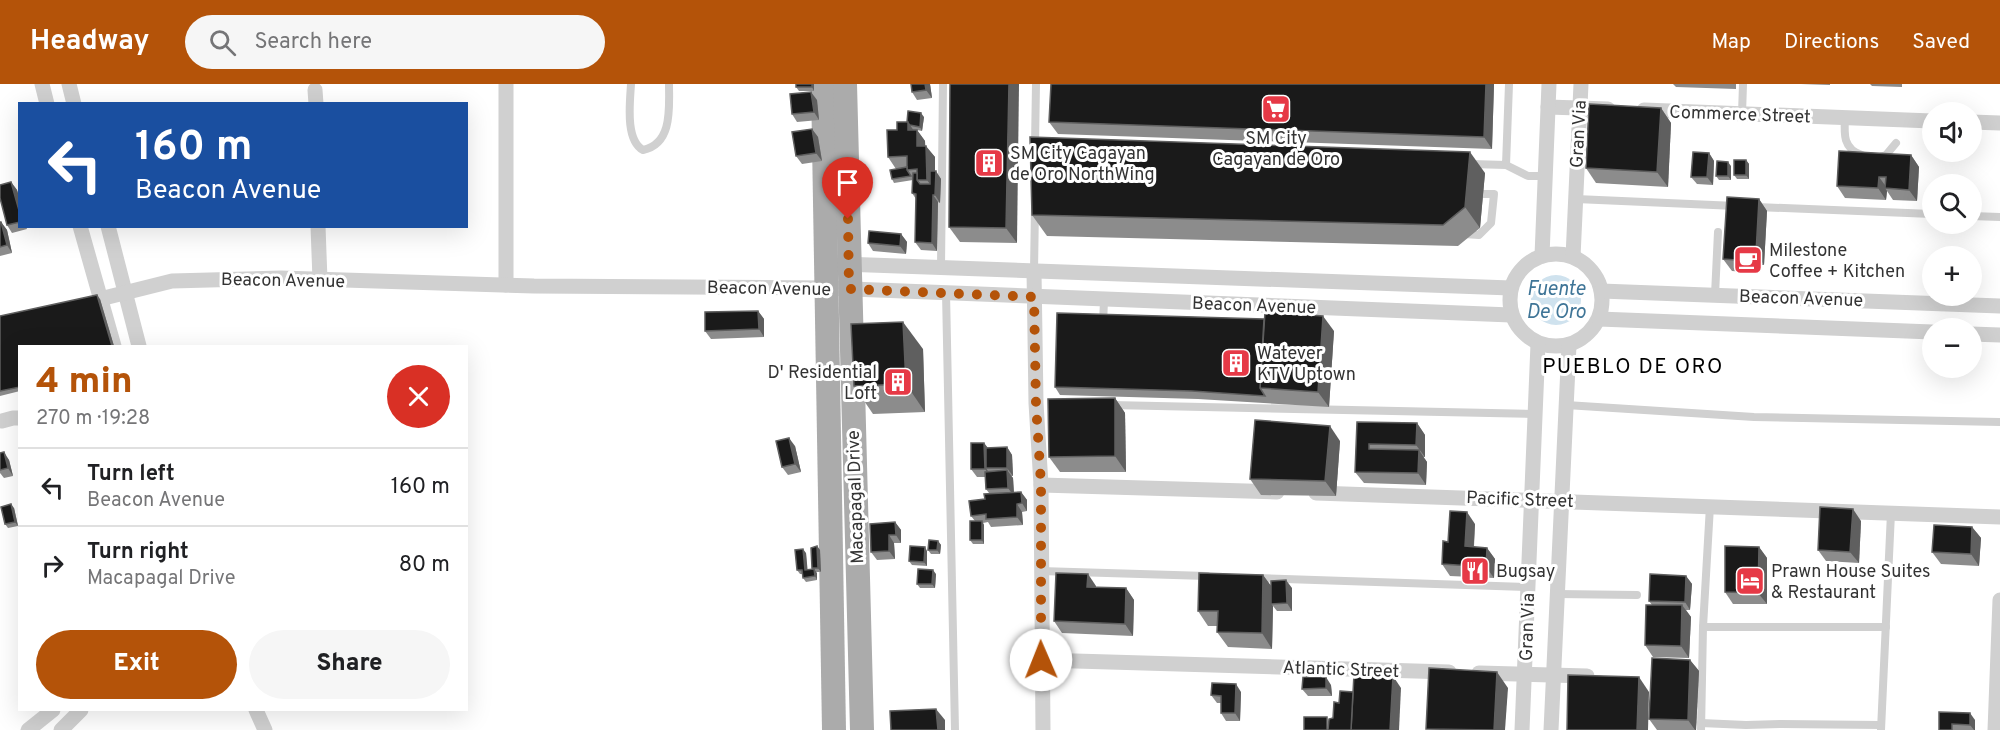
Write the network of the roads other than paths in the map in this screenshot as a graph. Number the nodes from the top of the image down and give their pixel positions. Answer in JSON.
{"nodes":[{"id":1,"x":42,"y":84,"type":"edge"},
{"id":2,"x":69,"y":84,"type":"edge"},
{"id":3,"x":506,"y":84,"type":"edge"},
{"id":4,"x":631,"y":84,"type":"edge"},
{"id":5,"x":669,"y":84,"type":"edge"},
{"id":6,"x":823,"y":84,"type":"edge"},
{"id":7,"x":845,"y":84,"type":"edge"},
{"id":8,"x":943,"y":84,"type":"edge"},
{"id":9,"x":1036,"y":84,"type":"edge"},
{"id":10,"x":1509,"y":84,"type":"edge"},
{"id":11,"x":1549,"y":84,"type":"edge"},
{"id":12,"x":1581,"y":84,"type":"edge"},
{"id":13,"x":1743,"y":84,"type":"edge"},
{"id":14,"x":46,"y":102,"type":"edge"},
{"id":15,"x":74,"y":102,"type":"edge"},
{"id":16,"x":1548,"y":107,"type":"junction"},
{"id":17,"x":1580,"y":108,"type":"junction"},
{"id":18,"x":1742,"y":114,"type":"junction"},
{"id":19,"x":1845,"y":118,"type":"junction"},
{"id":20,"x":1922,"y":121,"type":"edge"},
{"id":21,"x":1982,"y":122,"type":"edge"},
{"id":22,"x":2000,"y":123,"type":"edge"},
{"id":23,"x":1896,"y":143,"type":"dead end"},
{"id":24,"x":1035,"y":146,"type":"junction"},
{"id":25,"x":1047,"y":147,"type":"edge"},
{"id":26,"x":1035,"y":158,"type":"edge"},
{"id":27,"x":1462,"y":164,"type":"edge"},
{"id":28,"x":1506,"y":165,"type":"junction"},
{"id":29,"x":1545,"y":176,"type":"junction"},
{"id":30,"x":1462,"y":193,"type":"edge"},
{"id":31,"x":1576,"y":199,"type":"junction"},
{"id":32,"x":1035,"y":203,"type":"edge"},
{"id":33,"x":1742,"y":206,"type":"edge"},
{"id":34,"x":1754,"y":207,"type":"edge"},
{"id":35,"x":1922,"y":214,"type":"edge"},
{"id":36,"x":1982,"y":216,"type":"edge"},
{"id":37,"x":2000,"y":217,"type":"edge"},
{"id":38,"x":81,"y":228,"type":"edge"},
{"id":39,"x":109,"y":228,"type":"edge"},
{"id":40,"x":318,"y":228,"type":"edge"},
{"id":41,"x":1718,"y":232,"type":"dead end"},
{"id":42,"x":1454,"y":237,"type":"edge"},
{"id":43,"x":1542,"y":256,"type":"junction"},
{"id":44,"x":1573,"y":257,"type":"junction"},
{"id":45,"x":837,"y":263,"type":"junction"},
{"id":46,"x":941,"y":267,"type":"junction"},
{"id":47,"x":1034,"y":271,"type":"junction"},
{"id":48,"x":320,"y":280,"type":"junction"},
{"id":49,"x":506,"y":285,"type":"junction"},
{"id":50,"x":1511,"y":288,"type":"junction"},
{"id":51,"x":838,"y":289,"type":"junction"},
{"id":52,"x":1601,"y":291,"type":"junction"},
{"id":53,"x":126,"y":292,"type":"junction"},
{"id":54,"x":946,"y":293,"type":"junction"},
{"id":55,"x":1715,"y":295,"type":"junction"},
{"id":56,"x":1034,"y":297,"type":"junction"},
{"id":57,"x":99,"y":299,"type":"junction"},
{"id":58,"x":1104,"y":301,"type":"junction"},
{"id":59,"x":2000,"y":306,"type":"edge"},
{"id":60,"x":1511,"y":315,"type":"junction"},
{"id":61,"x":1599,"y":319,"type":"junction"},
{"id":62,"x":1922,"y":332,"type":"edge"},
{"id":63,"x":1104,"y":334,"type":"edge"},
{"id":64,"x":1982,"y":334,"type":"edge"},
{"id":65,"x":2000,"y":335,"type":"edge"},
{"id":66,"x":1538,"y":344,"type":"junction"},
{"id":67,"x":114,"y":345,"type":"edge"},
{"id":68,"x":139,"y":345,"type":"edge"},
{"id":69,"x":1569,"y":345,"type":"junction"},
{"id":70,"x":1108,"y":405,"type":"edge"},
{"id":71,"x":1566,"y":405,"type":"junction"},
{"id":72,"x":1535,"y":414,"type":"junction"},
{"id":73,"x":18,"y":418,"type":"edge"},
{"id":74,"x":2,"y":421,"type":"dead end"},
{"id":75,"x":2000,"y":422,"type":"edge"},
{"id":76,"x":1041,"y":484,"type":"junction"},
{"id":77,"x":1532,"y":499,"type":"junction"},
{"id":78,"x":1562,"y":500,"type":"junction"},
{"id":79,"x":1710,"y":506,"type":"junction"},
{"id":80,"x":1891,"y":513,"type":"junction"},
{"id":81,"x":2000,"y":517,"type":"edge"},
{"id":82,"x":1040,"y":571,"type":"junction"},
{"id":83,"x":1219,"y":577,"type":"edge"},
{"id":84,"x":1255,"y":578,"type":"edge"},
{"id":85,"x":1529,"y":587,"type":"junction"},
{"id":86,"x":1557,"y":594,"type":"junction"},
{"id":87,"x":1637,"y":595,"type":"dead end"},
{"id":88,"x":2000,"y":600,"type":"edge"},
{"id":89,"x":1703,"y":627,"type":"junction"},
{"id":90,"x":1886,"y":627,"type":"junction"},
{"id":91,"x":1041,"y":660,"type":"junction"},
{"id":92,"x":1525,"y":674,"type":"junction"},
{"id":93,"x":1553,"y":675,"type":"junction"},
{"id":94,"x":1607,"y":677,"type":"edge"},
{"id":95,"x":51,"y":711,"type":"edge"},
{"id":96,"x":80,"y":711,"type":"edge"},
{"id":97,"x":256,"y":711,"type":"edge"},
{"id":98,"x":1701,"y":727,"type":"edge"},
{"id":99,"x":1881,"y":728,"type":"edge"},
{"id":100,"x":28,"y":730,"type":"edge"},
{"id":101,"x":61,"y":730,"type":"edge"},
{"id":102,"x":265,"y":730,"type":"edge"},
{"id":103,"x":834,"y":730,"type":"edge"},
{"id":104,"x":862,"y":730,"type":"edge"},
{"id":105,"x":955,"y":730,"type":"edge"},
{"id":106,"x":1043,"y":730,"type":"edge"},
{"id":107,"x":1522,"y":730,"type":"edge"},
{"id":108,"x":1551,"y":730,"type":"edge"},
{"id":109,"x":1995,"y":730,"type":"edge"}],
"edges":[{"from":1,"to":14,"type":"street"},
{"from":2,"to":15,"type":"street"},
{"from":3,"to":49,"type":"street"},
{"from":4,"to":5,"type":"lane"},
{"from":6,"to":45,"type":"main road","name":"Macapagal Drive"},
{"from":7,"to":45,"type":"main road","name":"Macapagal Drive"},
{"from":8,"to":46,"type":"lane"},
{"from":9,"to":24,"type":"lane"},
{"from":10,"to":28,"type":"lane"},
{"from":11,"to":16,"type":"street","name":"Gran Via"},
{"from":12,"to":17,"type":"street","name":"Gran Via"},
{"from":13,"to":18,"type":"lane"},
{"from":16,"to":17,"type":"street","name":"Commerce Street"},
{"from":16,"to":29,"type":"street","name":"Gran Via"},
{"from":17,"to":18,"type":"street","name":"Commerce Street"},
{"from":17,"to":31,"type":"street","name":"Gran Via"},
{"from":18,"to":19,"type":"street","name":"Commerce Street"},
{"from":19,"to":20,"type":"street","name":"Commerce Street"},
{"from":19,"to":23,"type":"lane"},
{"from":21,"to":22,"type":"street"},
{"from":24,"to":25,"type":"lane"},
{"from":24,"to":26,"type":"lane"},
{"from":27,"to":28,"type":"lane"},
{"from":28,"to":29,"type":"lane"},
{"from":29,"to":43,"type":"street","name":"Gran Via"},
{"from":30,"to":42,"type":"lane"},
{"from":31,"to":33,"type":"lane"},
{"from":31,"to":44,"type":"street","name":"Gran Via"},
{"from":32,"to":47,"type":"lane"},
{"from":34,"to":35,"type":"lane"},
{"from":36,"to":37,"type":"lane"},
{"from":38,"to":57,"type":"street"},
{"from":39,"to":53,"type":"street"},
{"from":40,"to":48,"type":"street"},
{"from":41,"to":55,"type":"lane"},
{"from":43,"to":44,"type":"street"},
{"from":43,"to":50,"type":"street"},
{"from":44,"to":52,"type":"street"},
{"from":45,"to":46,"type":"street","name":"Beacon Avenue"},
{"from":45,"to":51,"type":"main road","name":"Macapagal Drive"},
{"from":46,"to":47,"type":"street","name":"Beacon Avenue"},
{"from":47,"to":50,"type":"street","name":"Beacon Avenue"},
{"from":47,"to":56,"type":"street"},
{"from":48,"to":49,"type":"street","name":"Beacon Avenue"},
{"from":48,"to":53,"type":"street","name":"Beacon Avenue"},
{"from":49,"to":51,"type":"street","name":"Beacon Avenue"},
{"from":50,"to":60,"type":"street"},
{"from":51,"to":54,"type":"street","name":"Beacon Avenue"},
{"from":51,"to":103,"type":"main road","name":"Macapagal Drive"},
{"from":51,"to":104,"type":"main road","name":"Macapagal Drive"},
{"from":52,"to":55,"type":"street","name":"Beacon Avenue"},
{"from":52,"to":61,"type":"street"},
{"from":53,"to":57,"type":"street","name":"Beacon Avenue"},
{"from":53,"to":68,"type":"street"},
{"from":54,"to":56,"type":"street","name":"Beacon Avenue"},
{"from":54,"to":105,"type":"lane"},
{"from":55,"to":59,"type":"street","name":"Beacon Avenue"},
{"from":56,"to":58,"type":"street","name":"Beacon Avenue"},
{"from":56,"to":76,"type":"street"},
{"from":57,"to":67,"type":"street"},
{"from":58,"to":60,"type":"street","name":"Beacon Avenue"},
{"from":58,"to":63,"type":"lane"},
{"from":60,"to":66,"type":"street"},
{"from":61,"to":62,"type":"street","name":"Beacon Avenue"},
{"from":61,"to":69,"type":"street"},
{"from":64,"to":65,"type":"street"},
{"from":66,"to":69,"type":"street"},
{"from":66,"to":72,"type":"street","name":"Gran Via"},
{"from":69,"to":71,"type":"street","name":"Gran Via"},
{"from":70,"to":72,"type":"lane"},
{"from":71,"to":75,"type":"lane"},
{"from":71,"to":78,"type":"street","name":"Gran Via"},
{"from":72,"to":77,"type":"street","name":"Gran Via"},
{"from":73,"to":74,"type":"street"},
{"from":76,"to":77,"type":"street","name":"Pacific Street"},
{"from":76,"to":82,"type":"street"},
{"from":77,"to":78,"type":"street","name":"Pacific Street"},
{"from":77,"to":85,"type":"street","name":"Gran Via"},
{"from":78,"to":79,"type":"street","name":"Pacific Street"},
{"from":78,"to":86,"type":"street","name":"Gran Via"},
{"from":79,"to":80,"type":"street","name":"Pacific Street"},
{"from":79,"to":89,"type":"lane"},
{"from":80,"to":81,"type":"street","name":"Pacific Street"},
{"from":80,"to":90,"type":"lane"},
{"from":82,"to":83,"type":"lane"},
{"from":82,"to":91,"type":"street"},
{"from":84,"to":85,"type":"lane"},
{"from":85,"to":92,"type":"street","name":"Gran Via"},
{"from":86,"to":87,"type":"lane"},
{"from":86,"to":93,"type":"street","name":"Gran Via"},
{"from":88,"to":109,"type":"street"},
{"from":89,"to":90,"type":"lane"},
{"from":89,"to":98,"type":"lane"},
{"from":90,"to":99,"type":"lane"},
{"from":91,"to":92,"type":"street","name":"Atlantic Street"},
{"from":91,"to":106,"type":"street"},
{"from":92,"to":93,"type":"street","name":"Atlantic Street"},
{"from":92,"to":107,"type":"street","name":"Gran Via"},
{"from":93,"to":94,"type":"street","name":"Atlantic Street"},
{"from":93,"to":108,"type":"street","name":"Gran Via"},
{"from":95,"to":100,"type":"street"},
{"from":96,"to":101,"type":"street"},
{"from":97,"to":102,"type":"street"},
{"from":98,"to":99,"type":"lane"}]}
